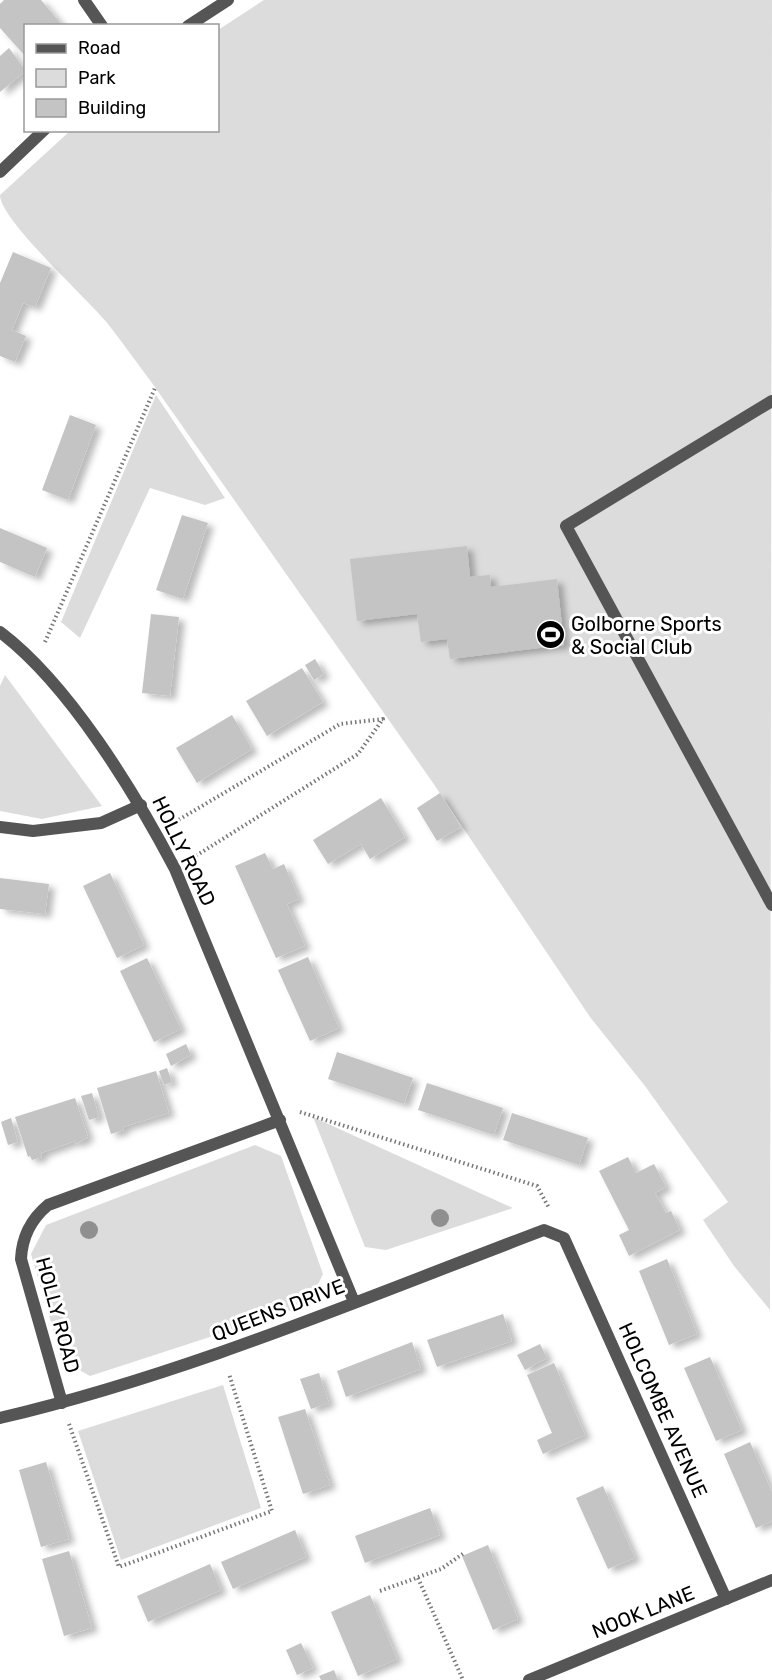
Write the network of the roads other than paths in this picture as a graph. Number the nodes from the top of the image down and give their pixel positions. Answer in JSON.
{"nodes":[{"id":1,"x":84,"y":0,"type":"edge"},
{"id":2,"x":228,"y":0,"type":"edge"},
{"id":3,"x":101,"y":24,"type":"edge"},
{"id":4,"x":191,"y":24,"type":"edge"},
{"id":5,"x":42,"y":132,"type":"edge"},
{"id":6,"x":0,"y":172,"type":"edge"},
{"id":7,"x":772,"y":401,"type":"edge"},
{"id":8,"x":0,"y":632,"type":"edge"},
{"id":9,"x":141,"y":805,"type":"junction"},
{"id":10,"x":0,"y":827,"type":"edge"},
{"id":11,"x":772,"y":905,"type":"edge"},
{"id":12,"x":280,"y":1120,"type":"junction"},
{"id":13,"x":564,"y":1238,"type":"joint"},
{"id":14,"x":354,"y":1302,"type":"junction"},
{"id":15,"x":62,"y":1404,"type":"junction"},
{"id":16,"x":0,"y":1418,"type":"edge"},
{"id":17,"x":772,"y":1580,"type":"edge"},
{"id":18,"x":726,"y":1599,"type":"junction"},
{"id":19,"x":529,"y":1680,"type":"edge"}],
"edges":[{"from":1,"to":3,"type":"street"},
{"from":2,"to":4,"type":"street"},
{"from":5,"to":6,"type":"street"},
{"from":7,"to":11,"type":"street"},
{"from":8,"to":9,"type":"street","name":"HOLLY ROAD"},
{"from":9,"to":10,"type":"street"},
{"from":9,"to":12,"type":"street","name":"HOLLY ROAD"},
{"from":12,"to":14,"type":"street","name":"HOLLY ROAD"},
{"from":12,"to":15,"type":"street","name":"HOLLY ROAD"},
{"from":13,"to":14,"type":"street","name":"QUEENS DRIVE"},
{"from":13,"to":18,"type":"street","name":"HOLCOMBE AVENUE"},
{"from":14,"to":15,"type":"street","name":"QUEENS DRIVE"},
{"from":15,"to":16,"type":"street","name":"QUEENS DRIVE"},
{"from":17,"to":18,"type":"street","name":"NOOK LANE"},
{"from":18,"to":19,"type":"street","name":"NOOK LANE"}]}
